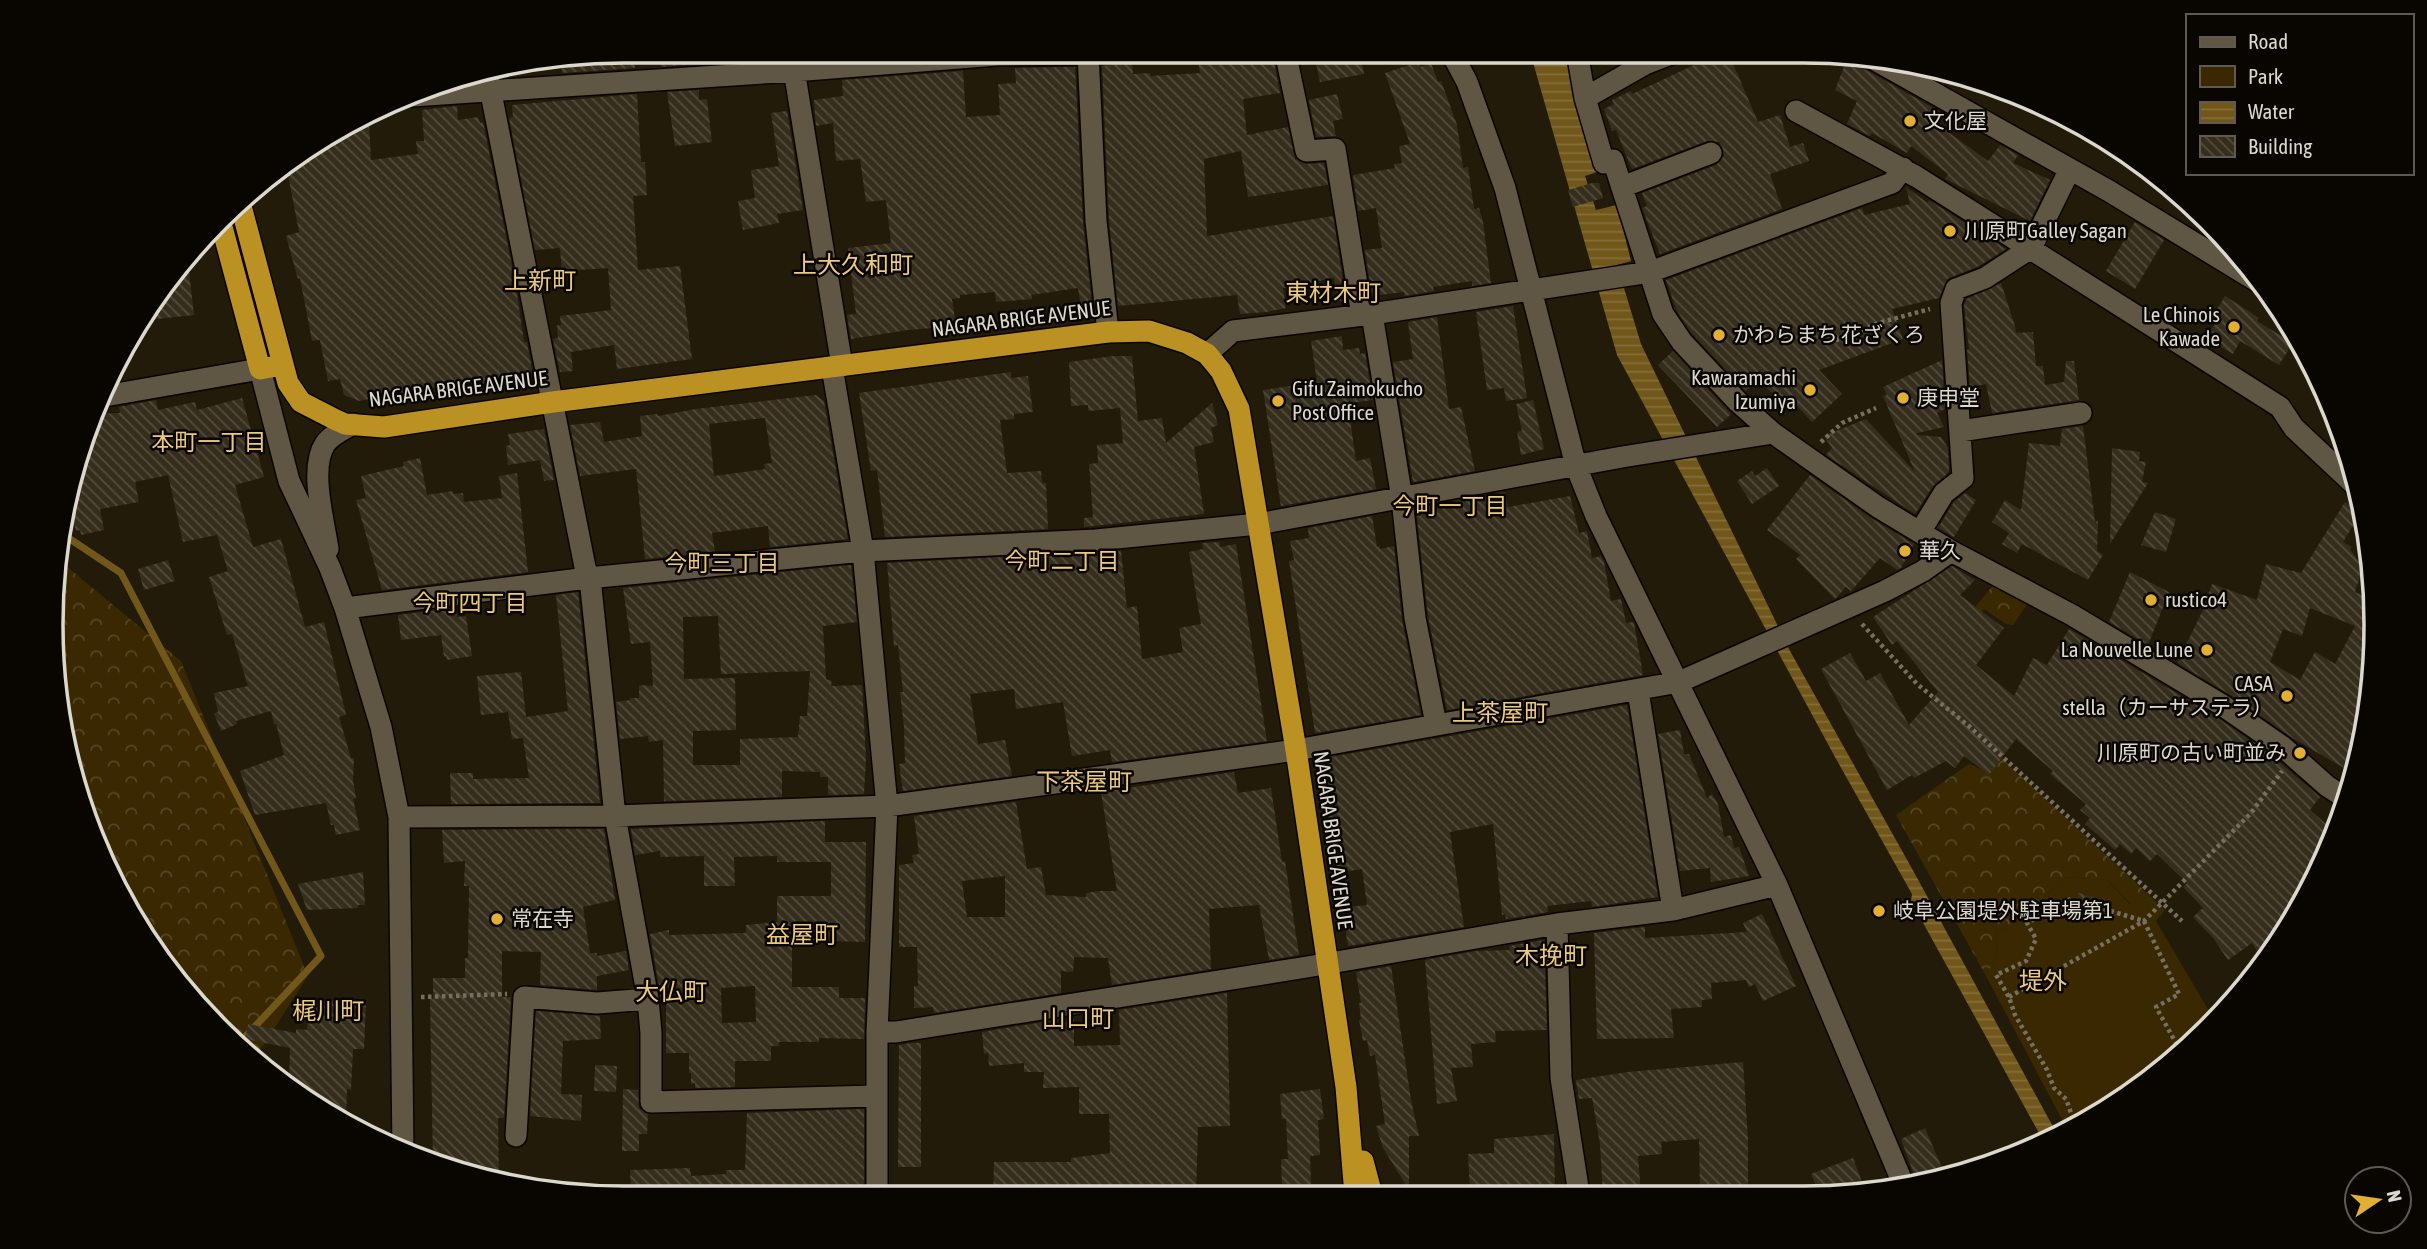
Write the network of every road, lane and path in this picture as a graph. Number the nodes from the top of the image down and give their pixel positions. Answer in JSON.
{"nodes":[{"id":1,"x":763,"y":63,"type":"edge"},
{"id":2,"x":792,"y":63,"type":"edge"},
{"id":3,"x":1088,"y":63,"type":"edge"},
{"id":4,"x":1288,"y":63,"type":"edge"},
{"id":5,"x":1457,"y":63,"type":"edge"},
{"id":6,"x":1579,"y":63,"type":"edge"},
{"id":7,"x":1648,"y":63,"type":"edge"},
{"id":8,"x":1895,"y":71,"type":"edge"},
{"id":9,"x":489,"y":82,"type":"edge"},
{"id":10,"x":465,"y":86,"type":"edge"},
{"id":11,"x":1585,"y":98,"type":"junction"},
{"id":12,"x":1796,"y":111,"type":"dead end"},
{"id":13,"x":1711,"y":153,"type":"dead end"},
{"id":14,"x":1903,"y":168,"type":"junction"},
{"id":15,"x":2070,"y":169,"type":"junction"},
{"id":16,"x":1622,"y":187,"type":"junction"},
{"id":17,"x":243,"y":212,"type":"edge"},
{"id":18,"x":223,"y":231,"type":"edge"},
{"id":19,"x":2031,"y":248,"type":"junction"},
{"id":20,"x":2235,"y":267,"type":"edge"},
{"id":21,"x":1640,"y":273,"type":"junction"},
{"id":22,"x":1531,"y":289,"type":"junction"},
{"id":23,"x":1951,"y":303,"type":"junction"},
{"id":24,"x":1367,"y":314,"type":"junction"},
{"id":25,"x":1108,"y":332,"type":"junction"},
{"id":26,"x":1829,"y":343,"type":"dead end"},
{"id":27,"x":1207,"y":354,"type":"junction"},
{"id":28,"x":282,"y":365,"type":"junction"},
{"id":29,"x":837,"y":367,"type":"junction"},
{"id":30,"x":260,"y":369,"type":"junction"},
{"id":31,"x":113,"y":395,"type":"edge"},
{"id":32,"x":553,"y":402,"type":"junction"},
{"id":33,"x":1875,"y":408,"type":"dead end"},
{"id":34,"x":2081,"y":413,"type":"dead end"},
{"id":35,"x":353,"y":424,"type":"junction"},
{"id":36,"x":1960,"y":431,"type":"junction"},
{"id":37,"x":1773,"y":433,"type":"junction"},
{"id":38,"x":1806,"y":456,"type":"junction"},
{"id":39,"x":1576,"y":466,"type":"junction"},
{"id":40,"x":2343,"y":473,"type":"edge"},
{"id":41,"x":1402,"y":499,"type":"junction"},
{"id":42,"x":1258,"y":524,"type":"junction"},
{"id":43,"x":1920,"y":532,"type":"junction"},
{"id":44,"x":863,"y":551,"type":"junction"},
{"id":45,"x":1951,"y":551,"type":"junction"},
{"id":46,"x":330,"y":568,"type":"junction"},
{"id":47,"x":589,"y":578,"type":"junction"},
{"id":48,"x":345,"y":608,"type":"junction"},
{"id":49,"x":1848,"y":608,"type":"junction"},
{"id":50,"x":1679,"y":682,"type":"junction"},
{"id":51,"x":1638,"y":691,"type":"junction"},
{"id":52,"x":1436,"y":724,"type":"junction"},
{"id":53,"x":1296,"y":750,"type":"junction"},
{"id":54,"x":2293,"y":756,"type":"junction"},
{"id":55,"x":2338,"y":793,"type":"edge"},
{"id":56,"x":887,"y":806,"type":"junction"},
{"id":57,"x":615,"y":816,"type":"junction"},
{"id":58,"x":399,"y":817,"type":"junction"},
{"id":59,"x":1777,"y":885,"type":"junction"},
{"id":60,"x":2071,"y":899,"type":"dead end"},
{"id":61,"x":2164,"y":903,"type":"junction"},
{"id":62,"x":2097,"y":907,"type":"dead end"},
{"id":63,"x":1673,"y":910,"type":"junction"},
{"id":64,"x":2182,"y":921,"type":"dead end"},
{"id":65,"x":2144,"y":922,"type":"junction"},
{"id":66,"x":1558,"y":924,"type":"junction"},
{"id":67,"x":1326,"y":963,"type":"junction"},
{"id":68,"x":524,"y":996,"type":"junction"},
{"id":69,"x":421,"y":997,"type":"dead end"},
{"id":70,"x":2009,"y":997,"type":"junction"},
{"id":71,"x":648,"y":999,"type":"junction"},
{"id":72,"x":877,"y":1032,"type":"junction"},
{"id":73,"x":2176,"y":1044,"type":"edge"},
{"id":74,"x":1346,"y":1087,"type":"junction"},
{"id":75,"x":876,"y":1096,"type":"junction"},
{"id":76,"x":2072,"y":1117,"type":"edge"},
{"id":77,"x":516,"y":1136,"type":"dead end"},
{"id":78,"x":403,"y":1140,"type":"edge"},
{"id":79,"x":1900,"y":1177,"type":"edge"},
{"id":80,"x":877,"y":1186,"type":"edge"},
{"id":81,"x":1354,"y":1186,"type":"edge"},
{"id":82,"x":1370,"y":1186,"type":"edge"},
{"id":83,"x":1579,"y":1186,"type":"edge"}],
"edges":[{"from":1,"to":9,"type":"street"},
{"from":2,"to":29,"type":"street"},
{"from":3,"to":25,"type":"street"},
{"from":4,"to":24,"type":"street"},
{"from":5,"to":22,"type":"street"},
{"from":6,"to":11,"type":"street"},
{"from":7,"to":11,"type":"street"},
{"from":8,"to":15,"type":"street"},
{"from":9,"to":10,"type":"street"},
{"from":9,"to":32,"type":"street"},
{"from":11,"to":16,"type":"street"},
{"from":12,"to":14,"type":"street"},
{"from":13,"to":16,"type":"street"},
{"from":14,"to":19,"type":"street"},
{"from":14,"to":21,"type":"street"},
{"from":15,"to":19,"type":"street"},
{"from":15,"to":20,"type":"street"},
{"from":16,"to":21,"type":"street"},
{"from":17,"to":28,"type":"highway","name":"NAGARA BRIGE AVENUE"},
{"from":18,"to":30,"type":"highway"},
{"from":19,"to":23,"type":"street"},
{"from":19,"to":40,"type":"street"},
{"from":21,"to":22,"type":"street"},
{"from":21,"to":37,"type":"street"},
{"from":22,"to":24,"type":"street"},
{"from":22,"to":39,"type":"street"},
{"from":23,"to":26,"type":"path"},
{"from":23,"to":36,"type":"street"},
{"from":24,"to":27,"type":"street"},
{"from":24,"to":41,"type":"street"},
{"from":25,"to":27,"type":"highway","name":"NAGARA BRIGE AVENUE"},
{"from":25,"to":29,"type":"highway","name":"NAGARA BRIGE AVENUE"},
{"from":27,"to":42,"type":"highway","name":"NAGARA BRIGE AVENUE"},
{"from":28,"to":30,"type":"highway"},
{"from":28,"to":35,"type":"highway","name":"NAGARA BRIGE AVENUE"},
{"from":29,"to":32,"type":"highway","name":"NAGARA BRIGE AVENUE"},
{"from":29,"to":44,"type":"street"},
{"from":30,"to":31,"type":"street"},
{"from":30,"to":46,"type":"street"},
{"from":32,"to":35,"type":"highway","name":"NAGARA BRIGE AVENUE"},
{"from":32,"to":47,"type":"street"},
{"from":33,"to":38,"type":"path"},
{"from":34,"to":36,"type":"street"},
{"from":35,"to":46,"type":"street"},
{"from":36,"to":43,"type":"street"},
{"from":37,"to":38,"type":"street"},
{"from":37,"to":39,"type":"street"},
{"from":38,"to":43,"type":"street"},
{"from":39,"to":41,"type":"street"},
{"from":39,"to":50,"type":"street"},
{"from":41,"to":42,"type":"street"},
{"from":41,"to":52,"type":"street"},
{"from":42,"to":44,"type":"street"},
{"from":42,"to":53,"type":"highway","name":"NAGARA BRIGE AVENUE"},
{"from":43,"to":45,"type":"street"},
{"from":44,"to":47,"type":"street"},
{"from":44,"to":56,"type":"street"},
{"from":45,"to":49,"type":"street"},
{"from":45,"to":54,"type":"street"},
{"from":46,"to":48,"type":"street"},
{"from":47,"to":48,"type":"street"},
{"from":47,"to":57,"type":"street"},
{"from":48,"to":58,"type":"street"},
{"from":49,"to":50,"type":"street"},
{"from":49,"to":61,"type":"path"},
{"from":50,"to":51,"type":"street"},
{"from":50,"to":59,"type":"street"},
{"from":51,"to":52,"type":"street"},
{"from":51,"to":63,"type":"street"},
{"from":52,"to":53,"type":"street"},
{"from":53,"to":56,"type":"street"},
{"from":53,"to":67,"type":"highway","name":"NAGARA BRIGE AVENUE"},
{"from":54,"to":55,"type":"street"},
{"from":54,"to":61,"type":"path"},
{"from":56,"to":57,"type":"street"},
{"from":56,"to":72,"type":"street"},
{"from":57,"to":58,"type":"street"},
{"from":57,"to":71,"type":"street"},
{"from":58,"to":78,"type":"street"},
{"from":59,"to":63,"type":"street"},
{"from":59,"to":79,"type":"street"},
{"from":60,"to":70,"type":"path"},
{"from":61,"to":64,"type":"path"},
{"from":61,"to":65,"type":"path"},
{"from":62,"to":65,"type":"path"},
{"from":63,"to":66,"type":"street"},
{"from":65,"to":70,"type":"path"},
{"from":65,"to":73,"type":"path"},
{"from":66,"to":67,"type":"street"},
{"from":66,"to":83,"type":"street"},
{"from":67,"to":72,"type":"street"},
{"from":67,"to":74,"type":"highway","name":"NAGARA BRIGE AVENUE"},
{"from":68,"to":69,"type":"path"},
{"from":68,"to":71,"type":"street"},
{"from":68,"to":77,"type":"street"},
{"from":70,"to":76,"type":"path"},
{"from":71,"to":75,"type":"street"},
{"from":72,"to":75,"type":"street"},
{"from":74,"to":81,"type":"highway","name":"NAGARA BRIGE AVENUE"},
{"from":74,"to":82,"type":"highway","name":"NAGARA BRIGE AVENUE"},
{"from":75,"to":80,"type":"street"}]}
